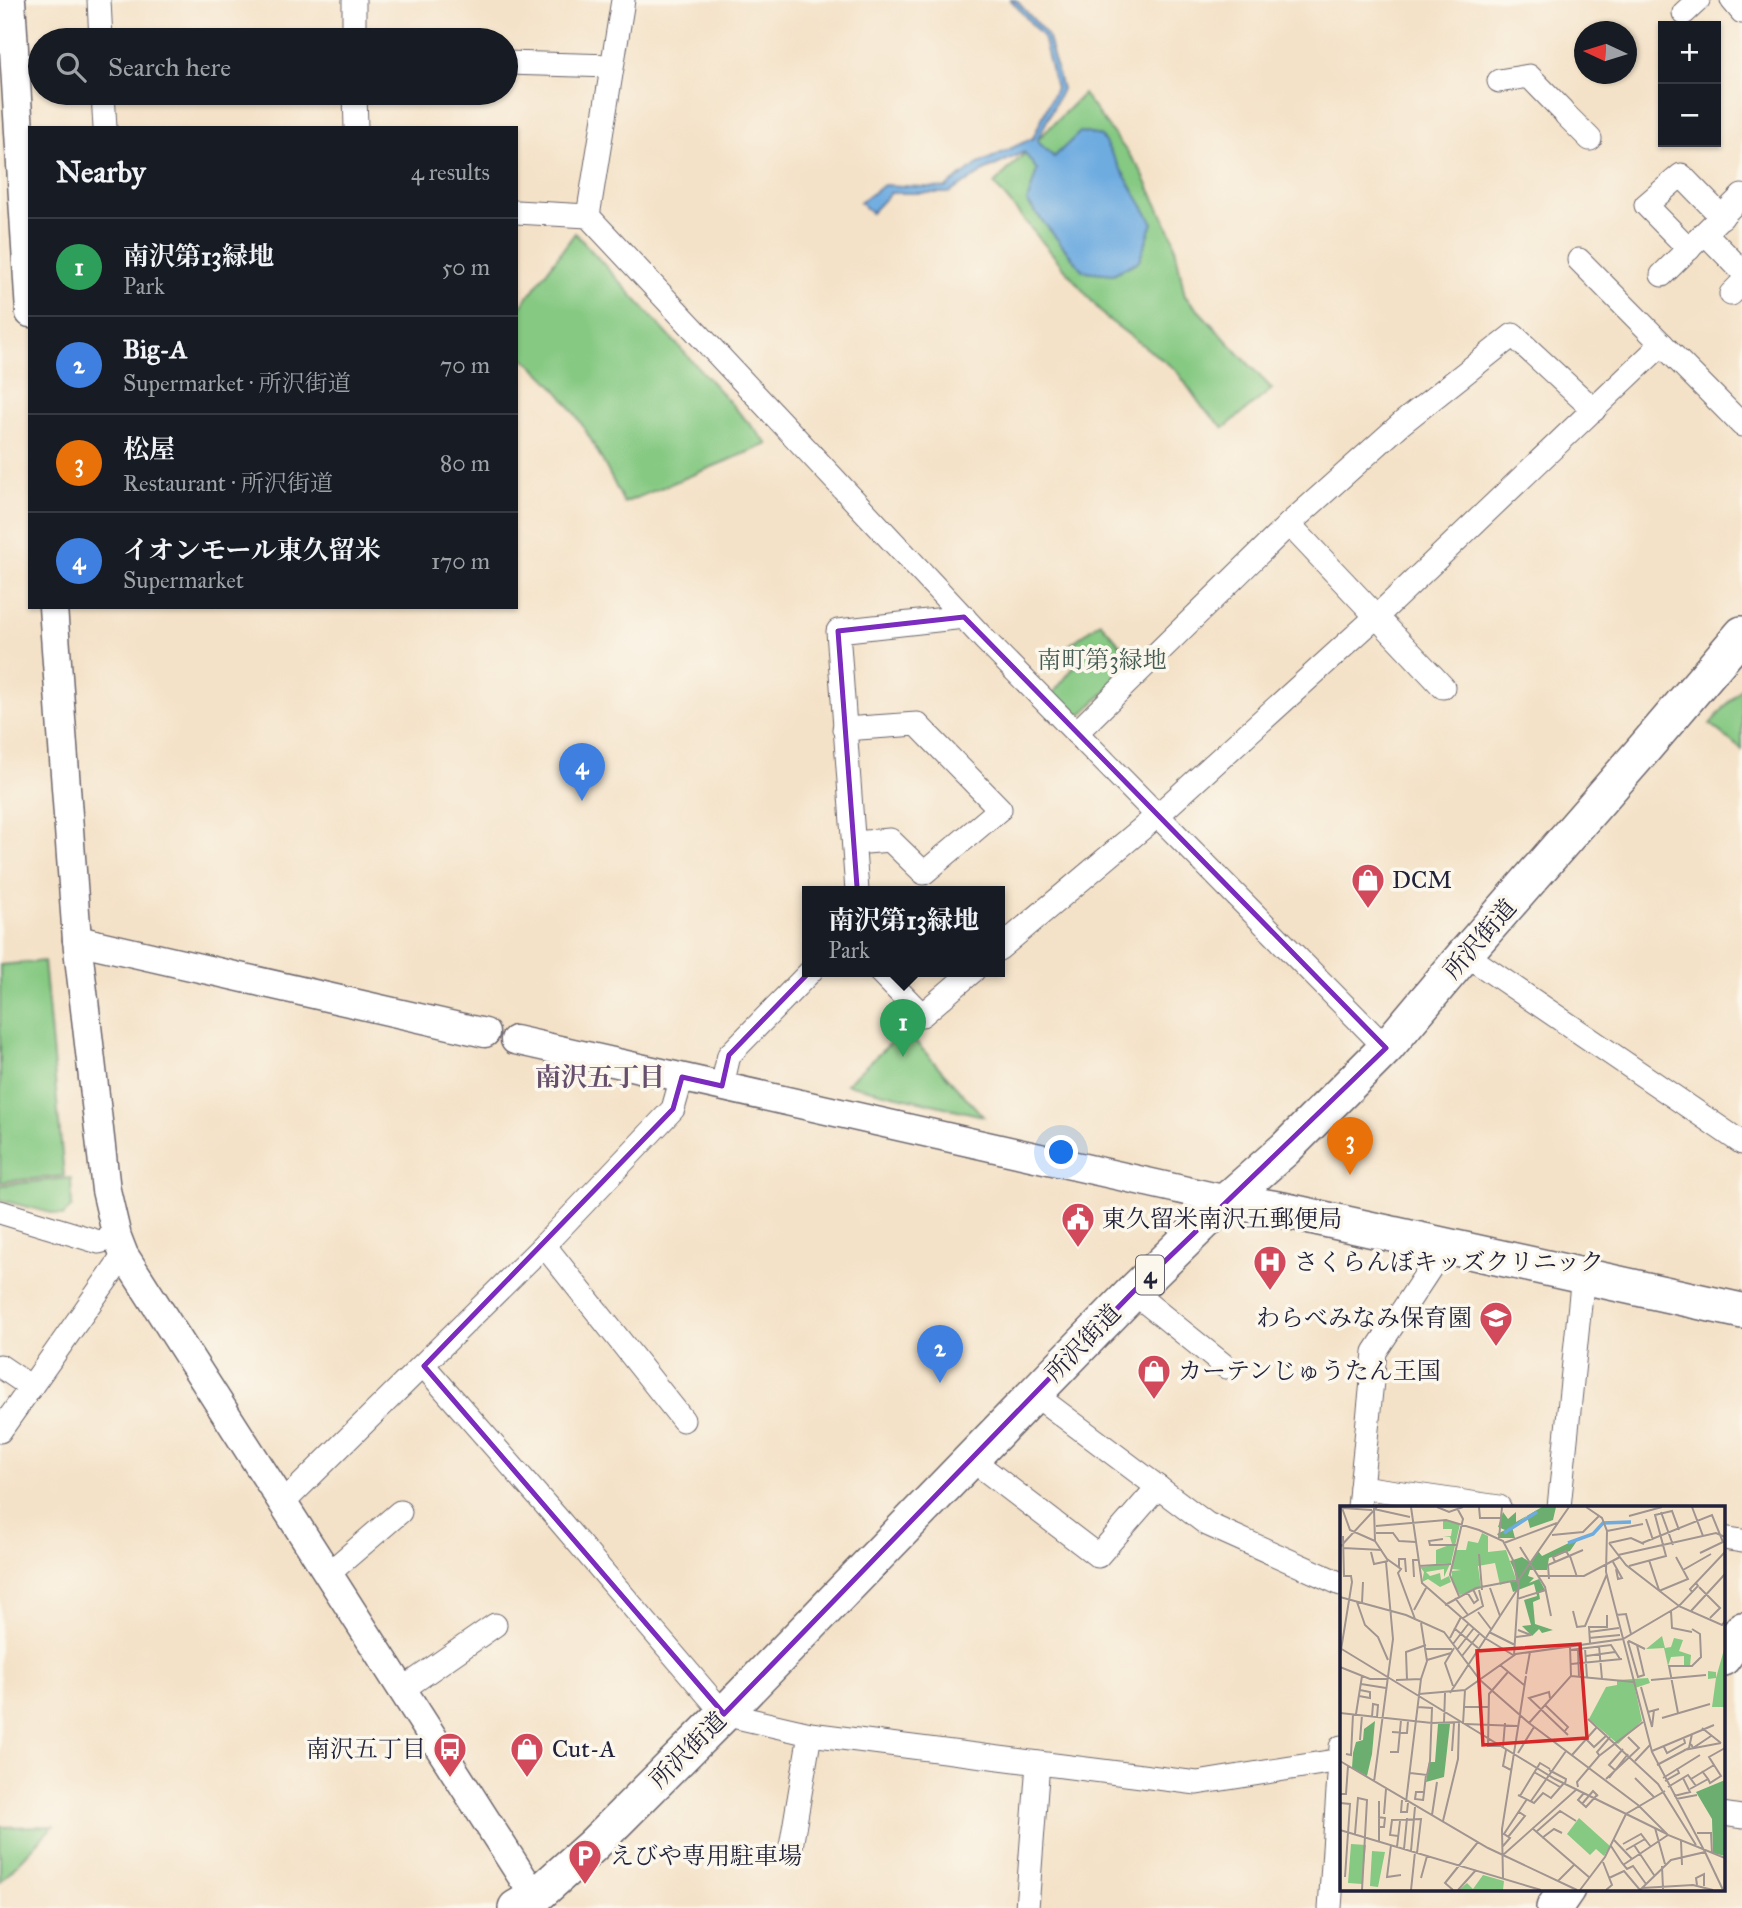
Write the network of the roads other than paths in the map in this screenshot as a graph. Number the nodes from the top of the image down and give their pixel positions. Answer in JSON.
{"nodes":[{"id":1,"x":11,"y":0,"type":"edge"},
{"id":2,"x":99,"y":0,"type":"edge"},
{"id":3,"x":354,"y":0,"type":"edge"},
{"id":4,"x":622,"y":0,"type":"edge"},
{"id":5,"x":1732,"y":0,"type":"edge"},
{"id":6,"x":1742,"y":12,"type":"edge"},
{"id":7,"x":100,"y":28,"type":"edge"},
{"id":8,"x":354,"y":28,"type":"edge"},
{"id":9,"x":518,"y":63,"type":"edge"},
{"id":10,"x":612,"y":66,"type":"junction"},
{"id":11,"x":1499,"y":81,"type":"dead end"},
{"id":12,"x":104,"y":105,"type":"edge"},
{"id":13,"x":355,"y":105,"type":"edge"},
{"id":14,"x":105,"y":126,"type":"edge"},
{"id":15,"x":356,"y":126,"type":"edge"},
{"id":16,"x":1590,"y":139,"type":"dead end"},
{"id":17,"x":25,"y":185,"type":"edge"},
{"id":18,"x":1742,"y":197,"type":"edge"},
{"id":19,"x":518,"y":212,"type":"edge"},
{"id":20,"x":588,"y":216,"type":"junction"},
{"id":21,"x":1722,"y":217,"type":"junction"},
{"id":22,"x":1697,"y":241,"type":"junction"},
{"id":23,"x":1579,"y":260,"type":"dead end"},
{"id":24,"x":28,"y":262,"type":"edge"},
{"id":25,"x":1742,"y":271,"type":"edge"},
{"id":26,"x":1662,"y":275,"type":"dead end"},
{"id":27,"x":1662,"y":344,"type":"junction"},
{"id":28,"x":1594,"y":410,"type":"junction"},
{"id":29,"x":1742,"y":425,"type":"edge"},
{"id":30,"x":1289,"y":524,"type":"junction"},
{"id":31,"x":53,"y":609,"type":"edge"},
{"id":32,"x":1377,"y":616,"type":"junction"},
{"id":33,"x":964,"y":617,"type":"junction"},
{"id":34,"x":1742,"y":634,"type":"edge"},
{"id":35,"x":1443,"y":687,"type":"dead end"},
{"id":36,"x":844,"y":729,"type":"junction"},
{"id":37,"x":1076,"y":733,"type":"junction"},
{"id":38,"x":1158,"y":815,"type":"junction"},
{"id":39,"x":854,"y":843,"type":"junction"},
{"id":40,"x":857,"y":886,"type":"edge"},
{"id":41,"x":77,"y":940,"type":"junction"},
{"id":42,"x":1005,"y":944,"type":"edge"},
{"id":43,"x":1465,"y":954,"type":"junction"},
{"id":44,"x":805,"y":977,"type":"edge"},
{"id":45,"x":885,"y":977,"type":"edge"},
{"id":46,"x":967,"y":977,"type":"edge"},
{"id":47,"x":485,"y":1033,"type":"dead end"},
{"id":48,"x":515,"y":1040,"type":"dead end"},
{"id":49,"x":1386,"y":1048,"type":"junction"},
{"id":50,"x":682,"y":1077,"type":"junction"},
{"id":51,"x":722,"y":1086,"type":"junction"},
{"id":52,"x":1742,"y":1143,"type":"edge"},
{"id":53,"x":1227,"y":1200,"type":"junction"},
{"id":54,"x":0,"y":1212,"type":"edge"},
{"id":55,"x":1434,"y":1242,"type":"junction"},
{"id":56,"x":544,"y":1245,"type":"junction"},
{"id":57,"x":120,"y":1246,"type":"junction"},
{"id":58,"x":1583,"y":1275,"type":"junction"},
{"id":59,"x":1133,"y":1292,"type":"junction"},
{"id":60,"x":1742,"y":1311,"type":"edge"},
{"id":61,"x":0,"y":1366,"type":"edge"},
{"id":62,"x":424,"y":1366,"type":"junction"},
{"id":63,"x":1226,"y":1367,"type":"dead end"},
{"id":64,"x":31,"y":1387,"type":"junction"},
{"id":65,"x":1034,"y":1394,"type":"junction"},
{"id":66,"x":682,"y":1420,"type":"dead end"},
{"id":67,"x":0,"y":1430,"type":"edge"},
{"id":68,"x":971,"y":1459,"type":"junction"},
{"id":69,"x":1158,"y":1487,"type":"junction"},
{"id":70,"x":1360,"y":1497,"type":"edge"},
{"id":71,"x":282,"y":1504,"type":"junction"},
{"id":72,"x":1485,"y":1506,"type":"edge"},
{"id":73,"x":1559,"y":1506,"type":"edge"},
{"id":74,"x":400,"y":1512,"type":"dead end"},
{"id":75,"x":1724,"y":1538,"type":"edge"},
{"id":76,"x":1742,"y":1541,"type":"edge"},
{"id":77,"x":328,"y":1573,"type":"junction"},
{"id":78,"x":1340,"y":1584,"type":"edge"},
{"id":79,"x":495,"y":1625,"type":"dead end"},
{"id":80,"x":1742,"y":1630,"type":"edge"},
{"id":81,"x":1724,"y":1657,"type":"edge"},
{"id":82,"x":403,"y":1689,"type":"junction"},
{"id":83,"x":724,"y":1714,"type":"junction"},
{"id":84,"x":810,"y":1734,"type":"junction"},
{"id":85,"x":1340,"y":1760,"type":"edge"},
{"id":86,"x":1038,"y":1763,"type":"junction"},
{"id":87,"x":1340,"y":1773,"type":"edge"},
{"id":88,"x":1724,"y":1814,"type":"edge"},
{"id":89,"x":1742,"y":1816,"type":"edge"},
{"id":90,"x":791,"y":1847,"type":"dead end"},
{"id":91,"x":1566,"y":1890,"type":"edge"},
{"id":92,"x":531,"y":1904,"type":"edge"},
{"id":93,"x":1027,"y":1908,"type":"edge"},
{"id":94,"x":1330,"y":1908,"type":"edge"},
{"id":95,"x":1554,"y":1908,"type":"edge"}],
"edges":[{"from":1,"to":17,"type":"street"},
{"from":2,"to":7,"type":"street"},
{"from":3,"to":8,"type":"street"},
{"from":4,"to":10,"type":"street"},
{"from":5,"to":6,"type":"street"},
{"from":9,"to":10,"type":"street"},
{"from":10,"to":20,"type":"street"},
{"from":11,"to":16,"type":"street"},
{"from":12,"to":14,"type":"street"},
{"from":13,"to":15,"type":"street"},
{"from":17,"to":24,"type":"street"},
{"from":18,"to":21,"type":"street"},
{"from":19,"to":20,"type":"street"},
{"from":20,"to":33,"type":"street"},
{"from":21,"to":22,"type":"street"},
{"from":21,"to":22,"type":"street"},
{"from":22,"to":25,"type":"street"},
{"from":22,"to":26,"type":"street"},
{"from":23,"to":27,"type":"street"},
{"from":27,"to":28,"type":"street"},
{"from":27,"to":29,"type":"street"},
{"from":28,"to":30,"type":"street"},
{"from":28,"to":32,"type":"street"},
{"from":30,"to":32,"type":"street"},
{"from":30,"to":37,"type":"street"},
{"from":31,"to":41,"type":"street"},
{"from":32,"to":35,"type":"street"},
{"from":32,"to":38,"type":"street"},
{"from":33,"to":36,"type":"street"},
{"from":33,"to":37,"type":"street"},
{"from":34,"to":43,"type":"main road","name":"所沢街道","number":"4"},
{"from":36,"to":39,"type":"street"},
{"from":36,"to":39,"type":"street"},
{"from":37,"to":38,"type":"street"},
{"from":38,"to":42,"type":"street"},
{"from":38,"to":49,"type":"street"},
{"from":39,"to":40,"type":"street"},
{"from":41,"to":47,"type":"street"},
{"from":41,"to":57,"type":"street"},
{"from":43,"to":49,"type":"main road","name":"所沢街道","number":"4"},
{"from":43,"to":52,"type":"street"},
{"from":44,"to":51,"type":"street"},
{"from":45,"to":46,"type":"street"},
{"from":48,"to":50,"type":"street"},
{"from":49,"to":53,"type":"main road","name":"所沢街道","number":"4"},
{"from":50,"to":51,"type":"street"},
{"from":50,"to":56,"type":"street"},
{"from":51,"to":53,"type":"street"},
{"from":53,"to":55,"type":"main road"},
{"from":53,"to":59,"type":"main road","name":"所沢街道","number":"4"},
{"from":54,"to":57,"type":"street"},
{"from":55,"to":58,"type":"main road"},
{"from":55,"to":70,"type":"street"},
{"from":56,"to":62,"type":"street"},
{"from":56,"to":66,"type":"street"},
{"from":57,"to":64,"type":"street"},
{"from":57,"to":71,"type":"street"},
{"from":58,"to":60,"type":"main road"},
{"from":58,"to":73,"type":"street"},
{"from":59,"to":63,"type":"street"},
{"from":59,"to":65,"type":"main road","name":"所沢街道","number":"4"},
{"from":61,"to":64,"type":"street"},
{"from":62,"to":71,"type":"street"},
{"from":62,"to":83,"type":"street"},
{"from":64,"to":67,"type":"street"},
{"from":65,"to":68,"type":"main road","name":"所沢街道","number":"4"},
{"from":65,"to":69,"type":"street"},
{"from":68,"to":69,"type":"street"},
{"from":68,"to":83,"type":"main road","name":"所沢街道","number":"4"},
{"from":69,"to":78,"type":"street"},
{"from":70,"to":72,"type":"street"},
{"from":71,"to":77,"type":"street"},
{"from":74,"to":77,"type":"street"},
{"from":75,"to":76,"type":"street"},
{"from":77,"to":82,"type":"street"},
{"from":79,"to":82,"type":"street"},
{"from":80,"to":81,"type":"main road"},
{"from":82,"to":92,"type":"street"},
{"from":83,"to":84,"type":"street"},
{"from":83,"to":92,"type":"main road","name":"所沢街道","number":"4"},
{"from":84,"to":86,"type":"street"},
{"from":84,"to":90,"type":"street"},
{"from":85,"to":86,"type":"street"},
{"from":86,"to":93,"type":"street"},
{"from":87,"to":94,"type":"street"},
{"from":88,"to":89,"type":"street"},
{"from":91,"to":95,"type":"main road"}]}
